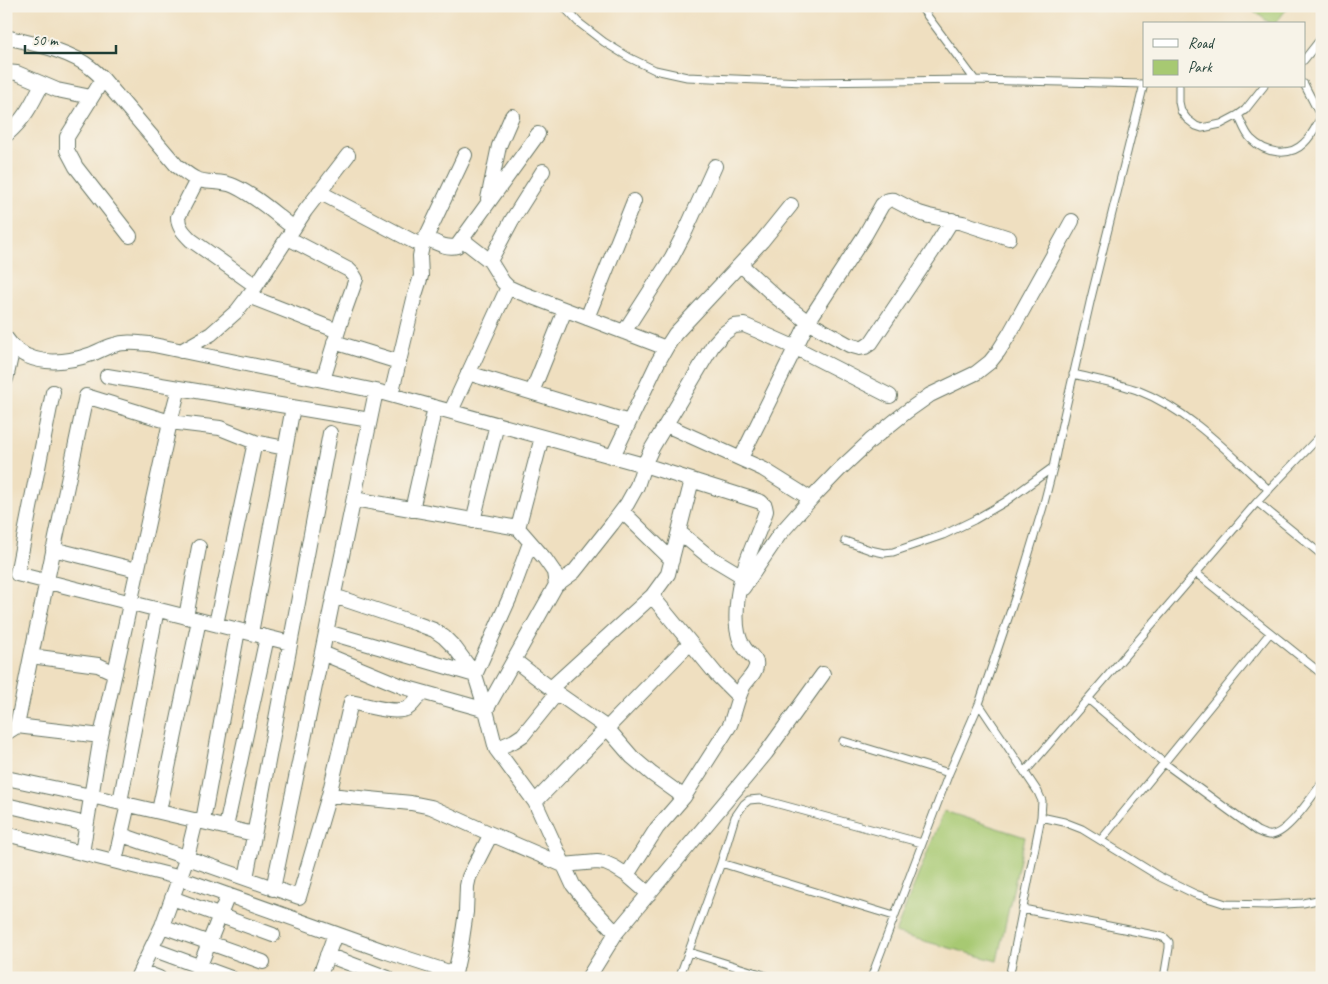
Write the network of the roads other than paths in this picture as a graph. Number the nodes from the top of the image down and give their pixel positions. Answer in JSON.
{"nodes":[{"id":1,"x":563,"y":6,"type":"edge"},
{"id":2,"x":920,"y":6,"type":"edge"},
{"id":3,"x":6,"y":36,"type":"edge"},
{"id":4,"x":1322,"y":37,"type":"edge"},
{"id":5,"x":1306,"y":57,"type":"edge"},
{"id":6,"x":6,"y":72,"type":"edge"},
{"id":7,"x":103,"y":79,"type":"junction"},
{"id":8,"x":975,"y":80,"type":"junction"},
{"id":9,"x":42,"y":84,"type":"junction"},
{"id":10,"x":1143,"y":84,"type":"edge"},
{"id":11,"x":1143,"y":88,"type":"edge"},
{"id":12,"x":1180,"y":88,"type":"edge"},
{"id":13,"x":1262,"y":88,"type":"edge"},
{"id":14,"x":1306,"y":88,"type":"edge"},
{"id":15,"x":91,"y":97,"type":"junction"},
{"id":16,"x":1238,"y":115,"type":"junction"},
{"id":17,"x":512,"y":116,"type":"dead end"},
{"id":18,"x":1321,"y":118,"type":"edge"},
{"id":19,"x":538,"y":134,"type":"dead end"},
{"id":20,"x":6,"y":135,"type":"edge"},
{"id":21,"x":348,"y":155,"type":"dead end"},
{"id":22,"x":465,"y":155,"type":"dead end"},
{"id":23,"x":715,"y":166,"type":"dead end"},
{"id":24,"x":543,"y":171,"type":"dead end"},
{"id":25,"x":197,"y":180,"type":"junction"},
{"id":26,"x":319,"y":192,"type":"junction"},
{"id":27,"x":634,"y":201,"type":"dead end"},
{"id":28,"x":791,"y":205,"type":"dead end"},
{"id":29,"x":486,"y":207,"type":"junction"},
{"id":30,"x":952,"y":220,"type":"junction"},
{"id":31,"x":1072,"y":221,"type":"dead end"},
{"id":32,"x":291,"y":233,"type":"junction"},
{"id":33,"x":130,"y":236,"type":"dead end"},
{"id":34,"x":1009,"y":238,"type":"dead end"},
{"id":35,"x":463,"y":240,"type":"junction"},
{"id":36,"x":423,"y":242,"type":"junction"},
{"id":37,"x":490,"y":261,"type":"junction"},
{"id":38,"x":741,"y":265,"type":"junction"},
{"id":39,"x":508,"y":287,"type":"junction"},
{"id":40,"x":252,"y":291,"type":"junction"},
{"id":41,"x":565,"y":310,"type":"junction"},
{"id":42,"x":587,"y":318,"type":"junction"},
{"id":43,"x":808,"y":322,"type":"junction"},
{"id":44,"x":624,"y":332,"type":"junction"},
{"id":45,"x":336,"y":337,"type":"junction"},
{"id":46,"x":10,"y":343,"type":"edge"},
{"id":47,"x":666,"y":348,"type":"junction"},
{"id":48,"x":796,"y":348,"type":"junction"},
{"id":49,"x":182,"y":351,"type":"junction"},
{"id":50,"x":399,"y":362,"type":"junction"},
{"id":51,"x":468,"y":373,"type":"junction"},
{"id":52,"x":1073,"y":374,"type":"junction"},
{"id":53,"x":106,"y":376,"type":"dead end"},
{"id":54,"x":6,"y":379,"type":"edge"},
{"id":55,"x":323,"y":380,"type":"junction"},
{"id":56,"x":179,"y":388,"type":"junction"},
{"id":57,"x":376,"y":391,"type":"junction"},
{"id":58,"x":53,"y":392,"type":"dead end"},
{"id":59,"x":532,"y":392,"type":"junction"},
{"id":60,"x":391,"y":395,"type":"junction"},
{"id":61,"x":890,"y":396,"type":"dead end"},
{"id":62,"x":293,"y":407,"type":"junction"},
{"id":63,"x":435,"y":407,"type":"junction"},
{"id":64,"x":451,"y":412,"type":"junction"},
{"id":65,"x":370,"y":420,"type":"junction"},
{"id":66,"x":170,"y":422,"type":"junction"},
{"id":67,"x":629,"y":422,"type":"junction"},
{"id":68,"x":497,"y":424,"type":"junction"},
{"id":69,"x":666,"y":425,"type":"junction"},
{"id":70,"x":330,"y":433,"type":"dead end"},
{"id":71,"x":1322,"y":434,"type":"edge"},
{"id":72,"x":542,"y":437,"type":"junction"},
{"id":73,"x":256,"y":442,"type":"junction"},
{"id":74,"x":285,"y":448,"type":"junction"},
{"id":75,"x":613,"y":456,"type":"junction"},
{"id":76,"x":741,"y":458,"type":"junction"},
{"id":77,"x":644,"y":465,"type":"junction"},
{"id":78,"x":1053,"y":468,"type":"junction"},
{"id":79,"x":692,"y":480,"type":"junction"},
{"id":80,"x":1269,"y":490,"type":"junction"},
{"id":81,"x":354,"y":499,"type":"junction"},
{"id":82,"x":811,"y":499,"type":"junction"},
{"id":83,"x":1257,"y":502,"type":"junction"},
{"id":84,"x":412,"y":510,"type":"junction"},
{"id":85,"x":622,"y":511,"type":"junction"},
{"id":86,"x":473,"y":521,"type":"junction"},
{"id":87,"x":518,"y":528,"type":"junction"},
{"id":88,"x":679,"y":532,"type":"junction"},
{"id":89,"x":845,"y":541,"type":"dead end"},
{"id":90,"x":530,"y":543,"type":"junction"},
{"id":91,"x":198,"y":547,"type":"dead end"},
{"id":92,"x":53,"y":550,"type":"junction"},
{"id":93,"x":1322,"y":555,"type":"edge"},
{"id":94,"x":672,"y":560,"type":"junction"},
{"id":95,"x":137,"y":570,"type":"junction"},
{"id":96,"x":1196,"y":573,"type":"junction"},
{"id":97,"x":742,"y":576,"type":"junction"},
{"id":98,"x":46,"y":581,"type":"junction"},
{"id":99,"x":556,"y":585,"type":"junction"},
{"id":100,"x":738,"y":595,"type":"junction"},
{"id":101,"x":334,"y":596,"type":"junction"},
{"id":102,"x":652,"y":596,"type":"junction"},
{"id":103,"x":130,"y":602,"type":"junction"},
{"id":104,"x":157,"y":609,"type":"junction"},
{"id":105,"x":192,"y":618,"type":"junction"},
{"id":106,"x":216,"y":624,"type":"junction"},
{"id":107,"x":244,"y":631,"type":"junction"},
{"id":108,"x":327,"y":632,"type":"junction"},
{"id":109,"x":1270,"y":633,"type":"junction"},
{"id":110,"x":267,"y":637,"type":"junction"},
{"id":111,"x":290,"y":643,"type":"junction"},
{"id":112,"x":690,"y":643,"type":"junction"},
{"id":113,"x":322,"y":653,"type":"junction"},
{"id":114,"x":30,"y":656,"type":"junction"},
{"id":115,"x":514,"y":660,"type":"junction"},
{"id":116,"x":115,"y":673,"type":"junction"},
{"id":117,"x":823,"y":674,"type":"dead end"},
{"id":118,"x":1322,"y":674,"type":"edge"},
{"id":119,"x":475,"y":675,"type":"junction"},
{"id":120,"x":554,"y":690,"type":"junction"},
{"id":121,"x":421,"y":693,"type":"junction"},
{"id":122,"x":738,"y":696,"type":"junction"},
{"id":123,"x":1088,"y":699,"type":"junction"},
{"id":124,"x":979,"y":704,"type":"junction"},
{"id":125,"x":486,"y":710,"type":"junction"},
{"id":126,"x":607,"y":728,"type":"junction"},
{"id":127,"x":12,"y":730,"type":"edge"},
{"id":128,"x":101,"y":736,"type":"junction"},
{"id":129,"x":843,"y":741,"type":"dead end"},
{"id":130,"x":496,"y":749,"type":"junction"},
{"id":131,"x":1164,"y":763,"type":"junction"},
{"id":132,"x":1025,"y":772,"type":"junction"},
{"id":133,"x":949,"y":773,"type":"junction"},
{"id":134,"x":6,"y":778,"type":"edge"},
{"id":135,"x":1322,"y":783,"type":"edge"},
{"id":136,"x":329,"y":795,"type":"junction"},
{"id":137,"x":92,"y":796,"type":"junction"},
{"id":138,"x":684,"y":797,"type":"junction"},
{"id":139,"x":535,"y":802,"type":"junction"},
{"id":140,"x":124,"y":803,"type":"junction"},
{"id":141,"x":6,"y":805,"type":"edge"},
{"id":142,"x":159,"y":811,"type":"junction"},
{"id":143,"x":1041,"y":817,"type":"junction"},
{"id":144,"x":199,"y":821,"type":"junction"},
{"id":145,"x":86,"y":824,"type":"junction"},
{"id":146,"x":226,"y":827,"type":"junction"},
{"id":147,"x":6,"y":834,"type":"edge"},
{"id":148,"x":254,"y":834,"type":"junction"},
{"id":149,"x":491,"y":834,"type":"junction"},
{"id":150,"x":122,"y":835,"type":"junction"},
{"id":151,"x":1101,"y":840,"type":"junction"},
{"id":152,"x":922,"y":844,"type":"junction"},
{"id":153,"x":82,"y":853,"type":"junction"},
{"id":154,"x":187,"y":857,"type":"junction"},
{"id":155,"x":115,"y":861,"type":"junction"},
{"id":156,"x":721,"y":863,"type":"junction"},
{"id":157,"x":563,"y":865,"type":"junction"},
{"id":158,"x":628,"y":875,"type":"junction"},
{"id":159,"x":179,"y":878,"type":"junction"},
{"id":160,"x":246,"y":878,"type":"junction"},
{"id":161,"x":273,"y":889,"type":"junction"},
{"id":162,"x":649,"y":894,"type":"junction"},
{"id":163,"x":228,"y":895,"type":"junction"},
{"id":164,"x":172,"y":898,"type":"junction"},
{"id":165,"x":1322,"y":898,"type":"edge"},
{"id":166,"x":1023,"y":909,"type":"junction"},
{"id":167,"x":220,"y":915,"type":"junction"},
{"id":168,"x":894,"y":916,"type":"junction"},
{"id":169,"x":162,"y":926,"type":"junction"},
{"id":170,"x":336,"y":934,"type":"junction"},
{"id":171,"x":616,"y":934,"type":"junction"},
{"id":172,"x":273,"y":935,"type":"dead end"},
{"id":173,"x":209,"y":942,"type":"junction"},
{"id":174,"x":152,"y":948,"type":"junction"},
{"id":175,"x":386,"y":952,"type":"junction"},
{"id":176,"x":689,"y":952,"type":"junction"},
{"id":177,"x":327,"y":955,"type":"junction"},
{"id":178,"x":263,"y":962,"type":"dead end"},
{"id":179,"x":197,"y":972,"type":"edge"},
{"id":180,"x":139,"y":974,"type":"edge"},
{"id":181,"x":454,"y":976,"type":"edge"},
{"id":182,"x":381,"y":977,"type":"edge"},
{"id":183,"x":159,"y":978,"type":"edge"},
{"id":184,"x":231,"y":978,"type":"edge"},
{"id":185,"x":319,"y":978,"type":"edge"},
{"id":186,"x":588,"y":978,"type":"edge"},
{"id":187,"x":679,"y":978,"type":"edge"},
{"id":188,"x":773,"y":978,"type":"edge"},
{"id":189,"x":871,"y":978,"type":"edge"},
{"id":190,"x":1010,"y":978,"type":"edge"},
{"id":191,"x":1164,"y":978,"type":"edge"}],
"edges":[{"from":1,"to":8,"type":"lane"},
{"from":2,"to":8,"type":"lane"},
{"from":3,"to":7,"type":"street"},
{"from":4,"to":5,"type":"lane"},
{"from":6,"to":9,"type":"street"},
{"from":7,"to":15,"type":"street"},
{"from":7,"to":25,"type":"street"},
{"from":8,"to":10,"type":"lane"},
{"from":9,"to":15,"type":"street"},
{"from":9,"to":20,"type":"street"},
{"from":11,"to":52,"type":"lane"},
{"from":12,"to":16,"type":"lane"},
{"from":13,"to":16,"type":"lane"},
{"from":14,"to":18,"type":"lane"},
{"from":15,"to":33,"type":"street"},
{"from":16,"to":18,"type":"lane"},
{"from":17,"to":29,"type":"street"},
{"from":19,"to":29,"type":"street"},
{"from":21,"to":26,"type":"street"},
{"from":22,"to":36,"type":"street"},
{"from":23,"to":44,"type":"street"},
{"from":24,"to":37,"type":"street"},
{"from":25,"to":32,"type":"street"},
{"from":25,"to":40,"type":"street"},
{"from":26,"to":32,"type":"street"},
{"from":26,"to":36,"type":"street"},
{"from":27,"to":42,"type":"street"},
{"from":28,"to":38,"type":"street"},
{"from":29,"to":35,"type":"street"},
{"from":30,"to":34,"type":"street"},
{"from":30,"to":43,"type":"street"},
{"from":30,"to":43,"type":"street"},
{"from":31,"to":82,"type":"street"},
{"from":32,"to":40,"type":"street"},
{"from":32,"to":45,"type":"street"},
{"from":35,"to":36,"type":"street"},
{"from":35,"to":37,"type":"street"},
{"from":36,"to":50,"type":"street"},
{"from":37,"to":39,"type":"street"},
{"from":38,"to":43,"type":"street"},
{"from":38,"to":47,"type":"street"},
{"from":39,"to":41,"type":"street"},
{"from":39,"to":51,"type":"street"},
{"from":40,"to":45,"type":"street"},
{"from":40,"to":49,"type":"street"},
{"from":41,"to":42,"type":"street"},
{"from":41,"to":59,"type":"street"},
{"from":42,"to":44,"type":"street"},
{"from":43,"to":48,"type":"street"},
{"from":44,"to":47,"type":"street"},
{"from":45,"to":50,"type":"street"},
{"from":45,"to":55,"type":"street"},
{"from":46,"to":49,"type":"street"},
{"from":46,"to":54,"type":"street"},
{"from":47,"to":67,"type":"street"},
{"from":48,"to":61,"type":"street"},
{"from":48,"to":69,"type":"street"},
{"from":48,"to":76,"type":"street"},
{"from":49,"to":55,"type":"street"},
{"from":50,"to":60,"type":"street"},
{"from":51,"to":59,"type":"street"},
{"from":51,"to":64,"type":"street"},
{"from":52,"to":78,"type":"lane"},
{"from":52,"to":80,"type":"lane"},
{"from":53,"to":56,"type":"street"},
{"from":55,"to":57,"type":"street"},
{"from":56,"to":62,"type":"street"},
{"from":56,"to":66,"type":"street"},
{"from":57,"to":60,"type":"street"},
{"from":57,"to":65,"type":"street"},
{"from":58,"to":98,"type":"street"},
{"from":59,"to":67,"type":"street"},
{"from":60,"to":63,"type":"street"},
{"from":62,"to":65,"type":"street"},
{"from":62,"to":74,"type":"street"},
{"from":63,"to":64,"type":"street"},
{"from":63,"to":84,"type":"street"},
{"from":64,"to":68,"type":"street"},
{"from":65,"to":81,"type":"street"},
{"from":66,"to":73,"type":"street"},
{"from":66,"to":92,"type":"street"},
{"from":66,"to":95,"type":"street"},
{"from":67,"to":75,"type":"street"},
{"from":68,"to":72,"type":"street"},
{"from":68,"to":86,"type":"street"},
{"from":69,"to":76,"type":"street"},
{"from":69,"to":77,"type":"street"},
{"from":70,"to":111,"type":"street"},
{"from":71,"to":80,"type":"lane"},
{"from":72,"to":75,"type":"street"},
{"from":72,"to":87,"type":"street"},
{"from":73,"to":74,"type":"street"},
{"from":73,"to":106,"type":"street"},
{"from":74,"to":107,"type":"street"},
{"from":75,"to":77,"type":"street"},
{"from":76,"to":82,"type":"street"},
{"from":77,"to":79,"type":"street"},
{"from":77,"to":85,"type":"street"},
{"from":78,"to":89,"type":"lane"},
{"from":78,"to":124,"type":"lane"},
{"from":79,"to":88,"type":"street"},
{"from":79,"to":97,"type":"street"},
{"from":80,"to":83,"type":"lane"},
{"from":81,"to":84,"type":"street"},
{"from":81,"to":101,"type":"street"},
{"from":82,"to":100,"type":"street"},
{"from":83,"to":93,"type":"lane"},
{"from":83,"to":96,"type":"lane"},
{"from":84,"to":86,"type":"street"},
{"from":85,"to":94,"type":"street"},
{"from":85,"to":99,"type":"street"},
{"from":86,"to":87,"type":"street"},
{"from":87,"to":90,"type":"street"},
{"from":88,"to":94,"type":"street"},
{"from":88,"to":97,"type":"street"},
{"from":90,"to":99,"type":"street"},
{"from":90,"to":119,"type":"street"},
{"from":91,"to":105,"type":"street"},
{"from":92,"to":95,"type":"street"},
{"from":92,"to":98,"type":"street"},
{"from":94,"to":102,"type":"street"},
{"from":95,"to":103,"type":"street"},
{"from":96,"to":109,"type":"lane"},
{"from":96,"to":123,"type":"lane"},
{"from":97,"to":100,"type":"street"},
{"from":98,"to":103,"type":"street"},
{"from":98,"to":114,"type":"street"},
{"from":99,"to":115,"type":"street"},
{"from":100,"to":122,"type":"street"},
{"from":101,"to":108,"type":"street"},
{"from":101,"to":119,"type":"street"},
{"from":102,"to":112,"type":"street"},
{"from":102,"to":120,"type":"street"},
{"from":103,"to":104,"type":"street"},
{"from":103,"to":116,"type":"street"},
{"from":104,"to":105,"type":"street"},
{"from":104,"to":140,"type":"street"},
{"from":105,"to":106,"type":"street"},
{"from":105,"to":142,"type":"street"},
{"from":106,"to":107,"type":"street"},
{"from":107,"to":110,"type":"street"},
{"from":107,"to":144,"type":"street"},
{"from":108,"to":113,"type":"street"},
{"from":108,"to":119,"type":"street"},
{"from":109,"to":118,"type":"lane"},
{"from":109,"to":131,"type":"lane"},
{"from":110,"to":111,"type":"street"},
{"from":110,"to":146,"type":"street"},
{"from":111,"to":148,"type":"street"},
{"from":112,"to":122,"type":"street"},
{"from":112,"to":126,"type":"street"},
{"from":113,"to":121,"type":"street"},
{"from":113,"to":161,"type":"street"},
{"from":114,"to":116,"type":"street"},
{"from":114,"to":127,"type":"street"},
{"from":115,"to":120,"type":"street"},
{"from":115,"to":125,"type":"street"},
{"from":116,"to":128,"type":"street"},
{"from":117,"to":162,"type":"street"},
{"from":119,"to":125,"type":"street"},
{"from":120,"to":126,"type":"street"},
{"from":120,"to":130,"type":"street"},
{"from":121,"to":125,"type":"street"},
{"from":121,"to":136,"type":"street"},
{"from":122,"to":138,"type":"street"},
{"from":123,"to":131,"type":"lane"},
{"from":123,"to":132,"type":"lane"},
{"from":124,"to":132,"type":"lane"},
{"from":124,"to":133,"type":"lane"},
{"from":125,"to":130,"type":"street"},
{"from":126,"to":138,"type":"street"},
{"from":126,"to":139,"type":"street"},
{"from":127,"to":128,"type":"street"},
{"from":128,"to":137,"type":"street"},
{"from":129,"to":133,"type":"lane"},
{"from":130,"to":139,"type":"street"},
{"from":131,"to":135,"type":"lane"},
{"from":131,"to":151,"type":"lane"},
{"from":132,"to":143,"type":"lane"},
{"from":133,"to":152,"type":"lane"},
{"from":134,"to":137,"type":"street"},
{"from":136,"to":149,"type":"street"},
{"from":136,"to":161,"type":"street"},
{"from":137,"to":140,"type":"street"},
{"from":137,"to":145,"type":"street"},
{"from":138,"to":158,"type":"street"},
{"from":139,"to":157,"type":"street"},
{"from":140,"to":142,"type":"street"},
{"from":140,"to":150,"type":"street"},
{"from":141,"to":145,"type":"street"},
{"from":142,"to":144,"type":"street"},
{"from":143,"to":151,"type":"lane"},
{"from":143,"to":166,"type":"lane"},
{"from":144,"to":146,"type":"street"},
{"from":144,"to":154,"type":"street"},
{"from":145,"to":153,"type":"street"},
{"from":146,"to":148,"type":"street"},
{"from":147,"to":153,"type":"street"},
{"from":148,"to":160,"type":"street"},
{"from":149,"to":157,"type":"street"},
{"from":149,"to":181,"type":"street"},
{"from":150,"to":154,"type":"street"},
{"from":150,"to":155,"type":"street"},
{"from":151,"to":165,"type":"lane"},
{"from":152,"to":156,"type":"lane"},
{"from":152,"to":168,"type":"lane"},
{"from":153,"to":155,"type":"street"},
{"from":154,"to":159,"type":"street"},
{"from":154,"to":160,"type":"street"},
{"from":155,"to":159,"type":"street"},
{"from":156,"to":168,"type":"lane"},
{"from":156,"to":176,"type":"lane"},
{"from":157,"to":158,"type":"street"},
{"from":157,"to":171,"type":"street"},
{"from":158,"to":162,"type":"street"},
{"from":159,"to":163,"type":"street"},
{"from":159,"to":164,"type":"street"},
{"from":160,"to":161,"type":"street"},
{"from":162,"to":171,"type":"street"},
{"from":163,"to":167,"type":"street"},
{"from":163,"to":170,"type":"street"},
{"from":164,"to":167,"type":"street"},
{"from":164,"to":169,"type":"street"},
{"from":166,"to":190,"type":"lane"},
{"from":166,"to":191,"type":"lane"},
{"from":167,"to":172,"type":"street"},
{"from":167,"to":173,"type":"street"},
{"from":168,"to":189,"type":"lane"},
{"from":169,"to":173,"type":"street"},
{"from":169,"to":174,"type":"street"},
{"from":170,"to":175,"type":"street"},
{"from":170,"to":177,"type":"street"},
{"from":171,"to":186,"type":"street"},
{"from":173,"to":178,"type":"street"},
{"from":173,"to":179,"type":"street"},
{"from":174,"to":179,"type":"street"},
{"from":174,"to":180,"type":"street"},
{"from":175,"to":181,"type":"street"},
{"from":175,"to":182,"type":"street"},
{"from":176,"to":187,"type":"lane"},
{"from":176,"to":188,"type":"lane"},
{"from":177,"to":182,"type":"street"},
{"from":177,"to":185,"type":"street"},
{"from":179,"to":184,"type":"street"},
{"from":180,"to":183,"type":"street"}]}
